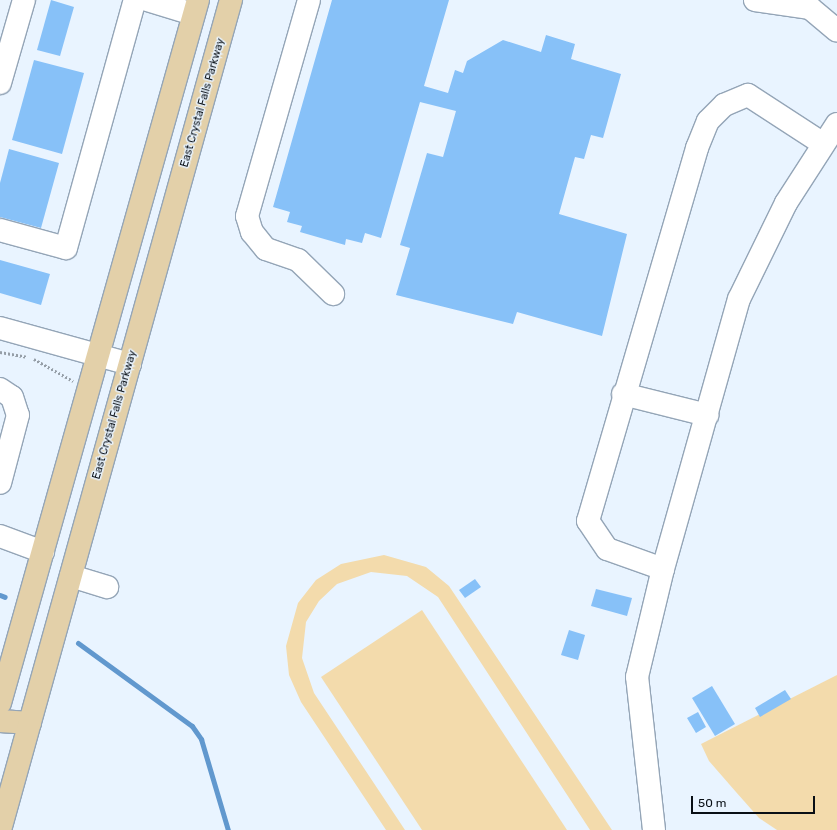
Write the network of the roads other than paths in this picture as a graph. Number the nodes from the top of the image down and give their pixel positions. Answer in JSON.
{"nodes":[{"id":1,"x":24,"y":0,"type":"edge"},
{"id":2,"x":135,"y":0,"type":"edge"},
{"id":3,"x":147,"y":0,"type":"edge"},
{"id":4,"x":309,"y":0,"type":"edge"},
{"id":5,"x":754,"y":0,"type":"edge"},
{"id":6,"x":196,"y":6,"type":"edge"},
{"id":7,"x":230,"y":6,"type":"edge"},
{"id":8,"x":837,"y":31,"type":"edge"},
{"id":9,"x":0,"y":83,"type":"edge"},
{"id":10,"x":837,"y":124,"type":"edge"},
{"id":11,"x":822,"y":142,"type":"junction"},
{"id":12,"x":0,"y":230,"type":"edge"},
{"id":13,"x":334,"y":294,"type":"dead end"},
{"id":14,"x":0,"y":328,"type":"edge"},
{"id":15,"x":98,"y":356,"type":"junction"},
{"id":16,"x":130,"y":364,"type":"junction"},
{"id":17,"x":0,"y":389,"type":"edge"},
{"id":18,"x":623,"y":394,"type":"junction"},
{"id":19,"x":707,"y":415,"type":"junction"},
{"id":20,"x":0,"y":483,"type":"edge"},
{"id":21,"x":0,"y":536,"type":"edge"},
{"id":22,"x":43,"y":552,"type":"junction"},
{"id":23,"x":663,"y":569,"type":"junction"},
{"id":24,"x":70,"y":576,"type":"junction"},
{"id":25,"x":107,"y":587,"type":"dead end"},
{"id":26,"x":0,"y":704,"type":"edge"},
{"id":27,"x":0,"y":721,"type":"edge"},
{"id":28,"x":30,"y":723,"type":"junction"},
{"id":29,"x":0,"y":830,"type":"edge"},
{"id":30,"x":654,"y":830,"type":"edge"}],
"edges":[{"from":1,"to":9,"type":"street"},
{"from":2,"to":12,"type":"street"},
{"from":3,"to":6,"type":"street"},
{"from":4,"to":13,"type":"street"},
{"from":5,"to":8,"type":"street"},
{"from":6,"to":7,"type":"main road"},
{"from":6,"to":15,"type":"main road"},
{"from":7,"to":16,"type":"main road","name":"East Crystal Falls Parkway"},
{"from":10,"to":11,"type":"street"},
{"from":11,"to":18,"type":"street"},
{"from":11,"to":19,"type":"street"},
{"from":14,"to":15,"type":"street"},
{"from":15,"to":16,"type":"street"},
{"from":15,"to":22,"type":"main road"},
{"from":16,"to":24,"type":"main road","name":"East Crystal Falls Parkway"},
{"from":17,"to":20,"type":"street"},
{"from":18,"to":19,"type":"street"},
{"from":18,"to":23,"type":"street"},
{"from":19,"to":23,"type":"street"},
{"from":21,"to":22,"type":"street"},
{"from":22,"to":26,"type":"main road"},
{"from":23,"to":30,"type":"street"},
{"from":24,"to":25,"type":"street"},
{"from":24,"to":28,"type":"main road","name":"East Crystal Falls Parkway"},
{"from":27,"to":28,"type":"main road"},
{"from":28,"to":29,"type":"main road","name":"East Crystal Falls Parkway"}]}
